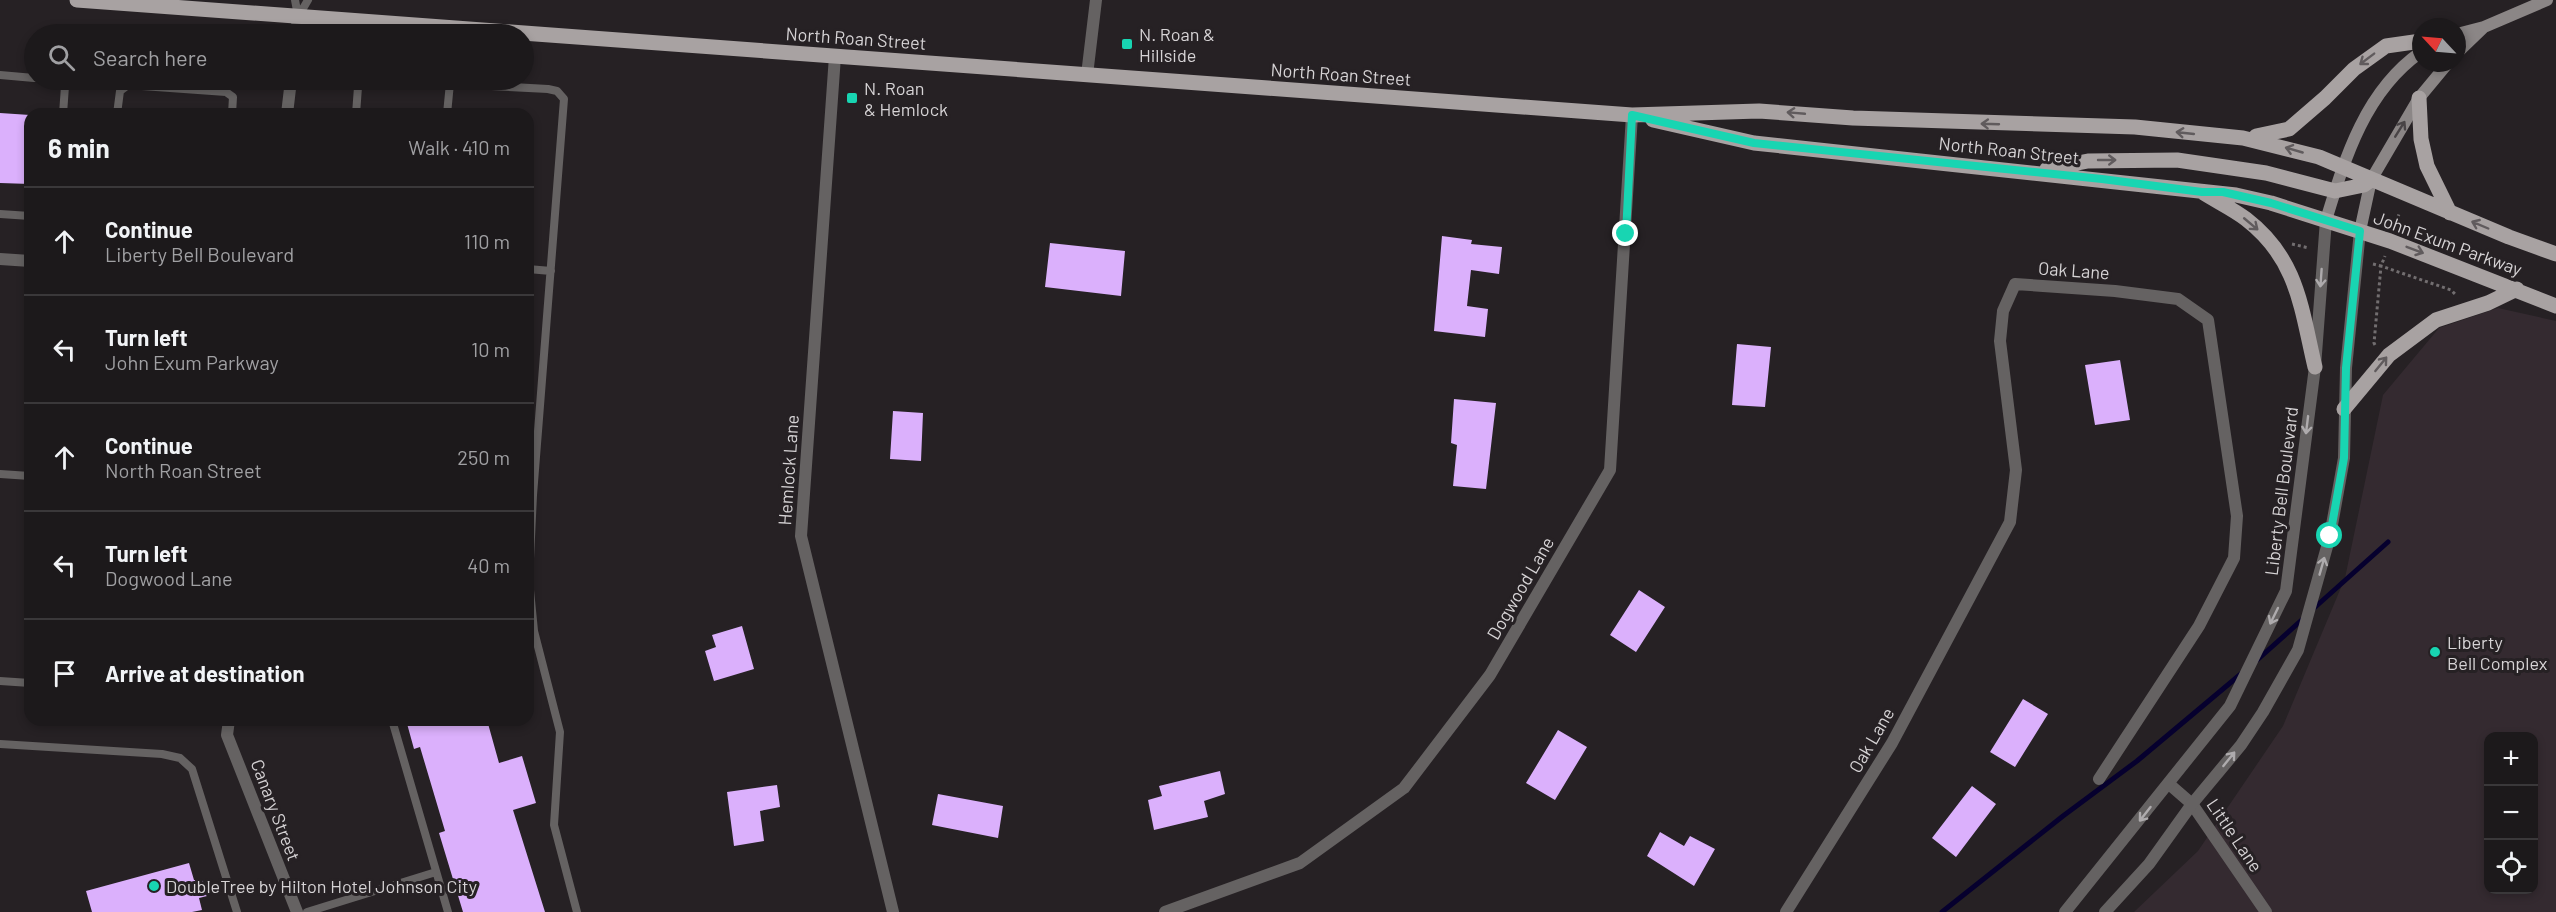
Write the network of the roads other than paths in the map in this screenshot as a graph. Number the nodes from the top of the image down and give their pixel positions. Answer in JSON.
{"nodes":[{"id":1,"x":77,"y":0,"type":"edge"},
{"id":2,"x":295,"y":0,"type":"edge"},
{"id":3,"x":308,"y":0,"type":"edge"},
{"id":4,"x":1096,"y":0,"type":"edge"},
{"id":5,"x":2547,"y":0,"type":"edge"},
{"id":6,"x":298,"y":17,"type":"junction"},
{"id":7,"x":297,"y":24,"type":"edge"},
{"id":8,"x":394,"y":24,"type":"edge"},
{"id":9,"x":2484,"y":27,"type":"junction"},
{"id":10,"x":2466,"y":32,"type":"edge"},
{"id":11,"x":534,"y":34,"type":"edge"},
{"id":12,"x":2412,"y":42,"type":"edge"},
{"id":13,"x":2466,"y":44,"type":"edge"},
{"id":14,"x":835,"y":56,"type":"junction"},
{"id":15,"x":2412,"y":58,"type":"edge"},
{"id":16,"x":2441,"y":72,"type":"edge"},
{"id":17,"x":0,"y":75,"type":"edge"},
{"id":18,"x":1087,"y":75,"type":"junction"},
{"id":19,"x":24,"y":77,"type":"edge"},
{"id":20,"x":534,"y":88,"type":"edge"},
{"id":21,"x":65,"y":90,"type":"edge"},
{"id":22,"x":121,"y":90,"type":"edge"},
{"id":23,"x":198,"y":90,"type":"edge"},
{"id":24,"x":290,"y":90,"type":"edge"},
{"id":25,"x":358,"y":90,"type":"edge"},
{"id":26,"x":449,"y":90,"type":"edge"},
{"id":27,"x":2419,"y":98,"type":"junction"},
{"id":28,"x":63,"y":108,"type":"edge"},
{"id":29,"x":118,"y":108,"type":"edge"},
{"id":30,"x":232,"y":108,"type":"edge"},
{"id":31,"x":288,"y":108,"type":"edge"},
{"id":32,"x":356,"y":108,"type":"edge"},
{"id":33,"x":448,"y":108,"type":"edge"},
{"id":34,"x":1632,"y":115,"type":"junction"},
{"id":35,"x":2243,"y":138,"type":"junction"},
{"id":36,"x":2342,"y":167,"type":"junction"},
{"id":37,"x":2029,"y":172,"type":"junction"},
{"id":38,"x":2371,"y":180,"type":"junction"},
{"id":39,"x":2335,"y":191,"type":"junction"},
{"id":40,"x":2202,"y":192,"type":"junction"},
{"id":41,"x":2450,"y":213,"type":"junction"},
{"id":42,"x":0,"y":214,"type":"edge"},
{"id":43,"x":24,"y":216,"type":"edge"},
{"id":44,"x":2326,"y":220,"type":"junction"},
{"id":45,"x":2360,"y":231,"type":"junction"},
{"id":46,"x":2556,"y":254,"type":"edge"},
{"id":47,"x":0,"y":259,"type":"edge"},
{"id":48,"x":24,"y":261,"type":"edge"},
{"id":49,"x":534,"y":270,"type":"edge"},
{"id":50,"x":551,"y":271,"type":"junction"},
{"id":51,"x":2517,"y":289,"type":"junction"},
{"id":52,"x":2556,"y":306,"type":"edge"},
{"id":53,"x":2315,"y":368,"type":"junction"},
{"id":54,"x":2344,"y":409,"type":"junction"},
{"id":55,"x":0,"y":474,"type":"edge"},
{"id":56,"x":24,"y":476,"type":"edge"},
{"id":57,"x":534,"y":483,"type":"edge"},
{"id":58,"x":534,"y":630,"type":"edge"},
{"id":59,"x":0,"y":681,"type":"edge"},
{"id":60,"x":24,"y":683,"type":"edge"},
{"id":61,"x":228,"y":726,"type":"edge"},
{"id":62,"x":394,"y":726,"type":"edge"},
{"id":63,"x":0,"y":744,"type":"edge"},
{"id":64,"x":2099,"y":779,"type":"dead end"},
{"id":65,"x":2169,"y":784,"type":"junction"},
{"id":66,"x":2192,"y":804,"type":"junction"},
{"id":67,"x":436,"y":872,"type":"junction"},
{"id":68,"x":237,"y":912,"type":"edge"},
{"id":69,"x":297,"y":912,"type":"edge"},
{"id":70,"x":307,"y":912,"type":"edge"},
{"id":71,"x":448,"y":912,"type":"edge"},
{"id":72,"x":577,"y":912,"type":"edge"},
{"id":73,"x":893,"y":912,"type":"edge"},
{"id":74,"x":1165,"y":912,"type":"edge"},
{"id":75,"x":1786,"y":912,"type":"edge"},
{"id":76,"x":2065,"y":912,"type":"edge"},
{"id":77,"x":2104,"y":912,"type":"edge"},
{"id":78,"x":2266,"y":912,"type":"edge"}],
"edges":[{"from":1,"to":6,"type":"main road","name":"North Roan Street"},
{"from":2,"to":6,"type":"lane"},
{"from":3,"to":6,"type":"lane"},
{"from":4,"to":18,"type":"street"},
{"from":5,"to":9,"type":"main road"},
{"from":6,"to":7,"type":"street"},
{"from":6,"to":8,"type":"main road","name":"North Roan Street"},
{"from":9,"to":10,"type":"main road"},
{"from":9,"to":13,"type":"main road"},
{"from":11,"to":14,"type":"main road","name":"North Roan Street"},
{"from":12,"to":35,"type":"main road","one_way":true},
{"from":14,"to":18,"type":"main road","name":"North Roan Street"},
{"from":14,"to":73,"type":"street","name":"Hemlock Lane"},
{"from":15,"to":36,"type":"main road"},
{"from":16,"to":27,"type":"main road"},
{"from":17,"to":19,"type":"lane"},
{"from":18,"to":34,"type":"main road","name":"North Roan Street"},
{"from":20,"to":50,"type":"lane"},
{"from":21,"to":28,"type":"lane"},
{"from":22,"to":29,"type":"lane"},
{"from":23,"to":30,"type":"lane"},
{"from":24,"to":31,"type":"street"},
{"from":25,"to":32,"type":"lane"},
{"from":26,"to":33,"type":"lane"},
{"from":38,"to":27,"type":"main road","one_way":true},
{"from":27,"to":41,"type":"main road"},
{"from":35,"to":34,"type":"main road","name":"North Roan Street","one_way":true},
{"from":34,"to":37,"type":"main road","name":"North Roan Street"},
{"from":34,"to":74,"type":"street","name":"Dogwood Lane"},
{"from":36,"to":35,"type":"main road","name":"North Roan Street","one_way":true},
{"from":36,"to":38,"type":"main road","name":"John Exum Parkway"},
{"from":36,"to":39,"type":"main road"},
{"from":37,"to":39,"type":"main road","one_way":true},
{"from":37,"to":40,"type":"main road","name":"North Roan Street"},
{"from":38,"to":39,"type":"main road"},
{"from":38,"to":41,"type":"main road","name":"John Exum Parkway"},
{"from":38,"to":45,"type":"main road"},
{"from":39,"to":44,"type":"main road"},
{"from":40,"to":44,"type":"main road","name":"North Roan Street"},
{"from":40,"to":53,"type":"main road","one_way":true},
{"from":46,"to":41,"type":"main road","name":"John Exum Parkway","one_way":true},
{"from":42,"to":43,"type":"lane"},
{"from":44,"to":45,"type":"main road","name":"John Exum Parkway"},
{"from":44,"to":53,"type":"street","name":"Liberty Bell Boulevard","one_way":true},
{"from":45,"to":51,"type":"main road","name":"John Exum Parkway","one_way":true},
{"from":45,"to":54,"type":"street"},
{"from":47,"to":48,"type":"street"},
{"from":49,"to":50,"type":"lane"},
{"from":50,"to":57,"type":"lane"},
{"from":51,"to":52,"type":"main road","name":"John Exum Parkway"},
{"from":54,"to":51,"type":"main road","one_way":true},
{"from":53,"to":65,"type":"street","name":"Liberty Bell Boulevard","one_way":true},
{"from":66,"to":54,"type":"street","one_way":true},
{"from":55,"to":56,"type":"lane"},
{"from":58,"to":72,"type":"lane"},
{"from":59,"to":60,"type":"lane"},
{"from":61,"to":69,"type":"street","name":"Canary Street"},
{"from":62,"to":67,"type":"lane"},
{"from":63,"to":68,"type":"lane"},
{"from":64,"to":75,"type":"street","name":"Oak Lane"},
{"from":65,"to":66,"type":"street","name":"Little Lane"},
{"from":65,"to":76,"type":"street","name":"Liberty Bell Boulevard","one_way":true},
{"from":66,"to":77,"type":"street"},
{"from":66,"to":78,"type":"street","name":"Little Lane"},
{"from":67,"to":70,"type":"lane"},
{"from":67,"to":71,"type":"lane"}]}
